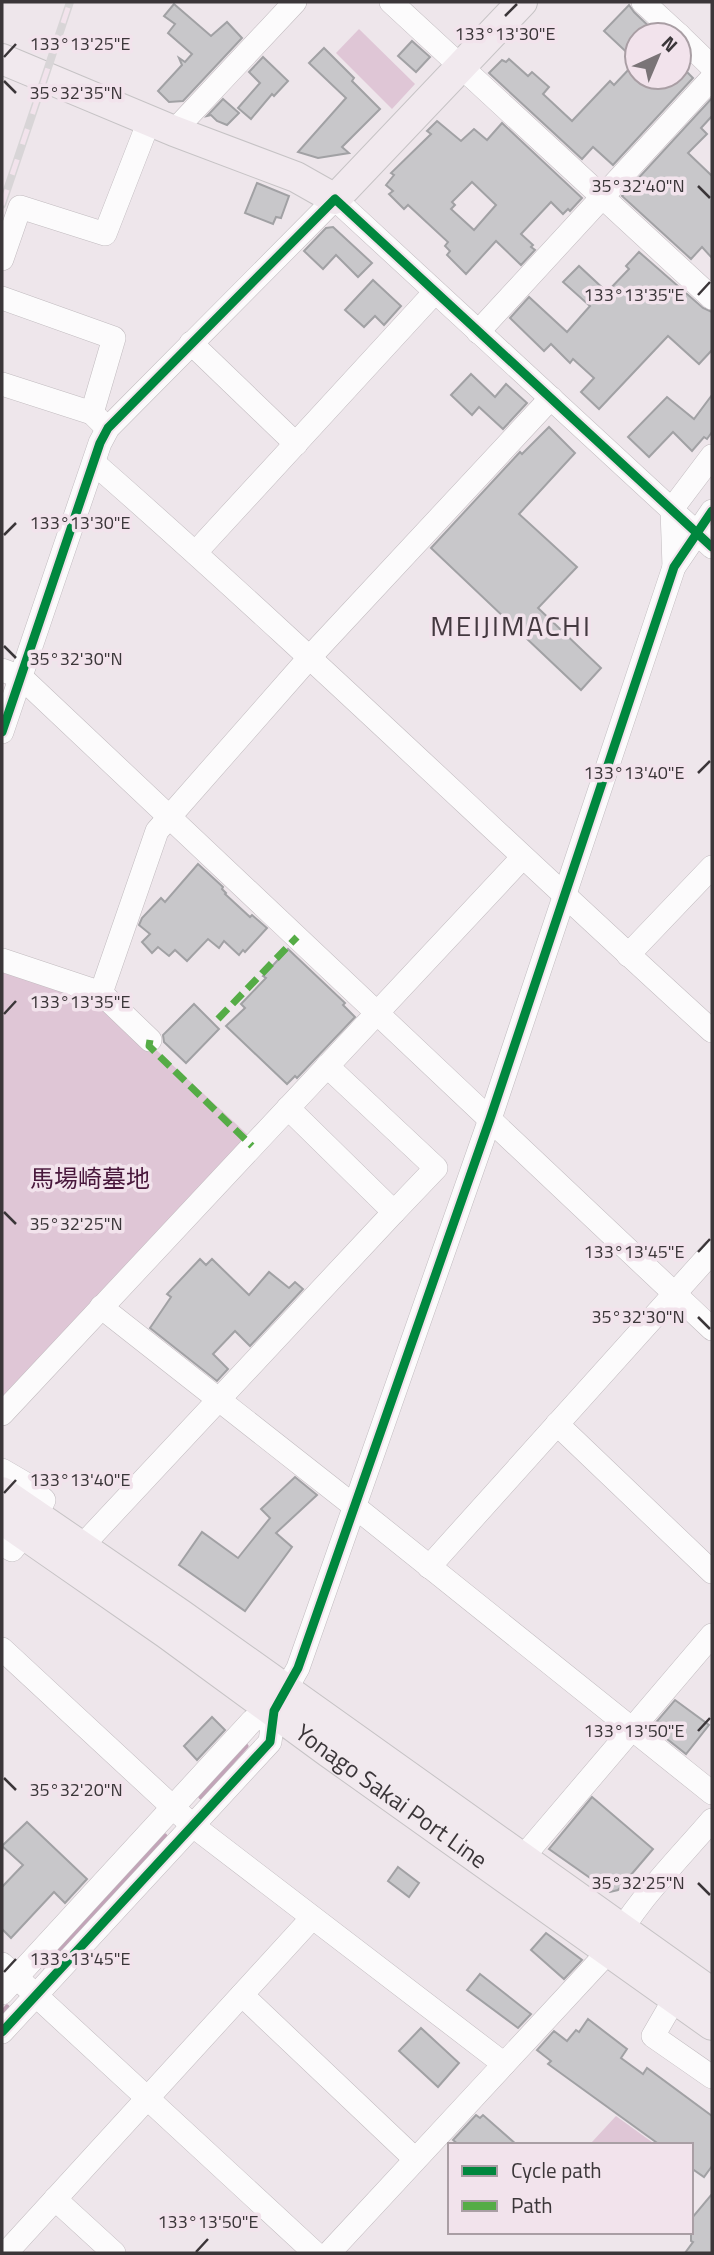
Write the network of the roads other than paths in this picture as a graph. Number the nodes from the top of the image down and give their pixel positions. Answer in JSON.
{"nodes":[{"id":1,"x":295,"y":2,"type":"edge"},
{"id":2,"x":391,"y":2,"type":"edge"},
{"id":3,"x":522,"y":2,"type":"edge"},
{"id":4,"x":643,"y":2,"type":"edge"},
{"id":5,"x":664,"y":21,"type":"edge"},
{"id":6,"x":693,"y":48,"type":"edge"},
{"id":7,"x":2,"y":59,"type":"edge"},
{"id":8,"x":462,"y":65,"type":"junction"},
{"id":9,"x":712,"y":66,"type":"edge"},
{"id":10,"x":712,"y":78,"type":"edge"},
{"id":11,"x":161,"y":126,"type":"junction"},
{"id":12,"x":602,"y":197,"type":"junction"},
{"id":13,"x":335,"y":199,"type":"junction"},
{"id":14,"x":2,"y":259,"type":"edge"},
{"id":15,"x":435,"y":292,"type":"junction"},
{"id":16,"x":2,"y":298,"type":"edge"},
{"id":17,"x":712,"y":299,"type":"edge"},
{"id":18,"x":478,"y":332,"type":"junction"},
{"id":19,"x":191,"y":343,"type":"junction"},
{"id":20,"x":2,"y":384,"type":"edge"},
{"id":21,"x":551,"y":398,"type":"junction"},
{"id":22,"x":100,"y":421,"type":"junction"},
{"id":23,"x":296,"y":444,"type":"junction"},
{"id":24,"x":712,"y":456,"type":"edge"},
{"id":25,"x":94,"y":463,"type":"junction"},
{"id":26,"x":672,"y":509,"type":"junction"},
{"id":27,"x":712,"y":512,"type":"edge"},
{"id":28,"x":704,"y":540,"type":"edge"},
{"id":29,"x":196,"y":552,"type":"junction"},
{"id":30,"x":674,"y":567,"type":"junction"},
{"id":31,"x":309,"y":659,"type":"junction"},
{"id":32,"x":11,"y":674,"type":"edge"},
{"id":33,"x":2,"y":732,"type":"edge"},
{"id":34,"x":169,"y":818,"type":"junction"},
{"id":35,"x":522,"y":858,"type":"junction"},
{"id":36,"x":712,"y":867,"type":"edge"},
{"id":37,"x":564,"y":895,"type":"junction"},
{"id":38,"x":628,"y":955,"type":"junction"},
{"id":39,"x":2,"y":960,"type":"edge"},
{"id":40,"x":101,"y":993,"type":"junction"},
{"id":41,"x":378,"y":1012,"type":"junction"},
{"id":42,"x":712,"y":1031,"type":"edge"},
{"id":43,"x":150,"y":1040,"type":"dead end"},
{"id":44,"x":327,"y":1066,"type":"junction"},
{"id":45,"x":288,"y":1108,"type":"junction"},
{"id":46,"x":490,"y":1119,"type":"junction"},
{"id":47,"x":394,"y":1212,"type":"junction"},
{"id":48,"x":712,"y":1252,"type":"edge"},
{"id":49,"x":674,"y":1293,"type":"junction"},
{"id":50,"x":101,"y":1307,"type":"junction"},
{"id":51,"x":712,"y":1329,"type":"edge"},
{"id":52,"x":220,"y":1399,"type":"junction"},
{"id":53,"x":2,"y":1414,"type":"edge"},
{"id":54,"x":558,"y":1424,"type":"junction"},
{"id":55,"x":2,"y":1470,"type":"edge"},
{"id":56,"x":2,"y":1492,"type":"edge"},
{"id":57,"x":354,"y":1506,"type":"junction"},
{"id":58,"x":16,"y":1528,"type":"edge"},
{"id":59,"x":82,"y":1546,"type":"junction"},
{"id":60,"x":429,"y":1567,"type":"junction"},
{"id":61,"x":712,"y":1572,"type":"edge"},
{"id":62,"x":712,"y":1635,"type":"edge"},
{"id":63,"x":2,"y":1649,"type":"edge"},
{"id":64,"x":280,"y":1701,"type":"junction"},
{"id":65,"x":632,"y":1729,"type":"junction"},
{"id":66,"x":712,"y":1793,"type":"edge"},
{"id":67,"x":172,"y":1806,"type":"junction"},
{"id":68,"x":712,"y":1820,"type":"edge"},
{"id":69,"x":192,"y":1825,"type":"junction"},
{"id":70,"x":523,"y":1857,"type":"junction"},
{"id":71,"x":312,"y":1918,"type":"junction"},
{"id":72,"x":615,"y":1939,"type":"junction"},
{"id":73,"x":6,"y":1978,"type":"edge"},
{"id":74,"x":712,"y":1993,"type":"edge"},
{"id":75,"x":35,"y":1995,"type":"junction"},
{"id":76,"x":242,"y":1996,"type":"junction"},
{"id":77,"x":675,"y":1998,"type":"junction"},
{"id":78,"x":712,"y":2025,"type":"edge"},
{"id":79,"x":2,"y":2032,"type":"edge"},
{"id":80,"x":504,"y":2064,"type":"junction"},
{"id":81,"x":712,"y":2077,"type":"edge"},
{"id":82,"x":148,"y":2098,"type":"junction"},
{"id":83,"x":415,"y":2158,"type":"junction"},
{"id":84,"x":55,"y":2199,"type":"junction"},
{"id":85,"x":6,"y":2253,"type":"edge"},
{"id":86,"x":114,"y":2253,"type":"edge"},
{"id":87,"x":315,"y":2253,"type":"edge"},
{"id":88,"x":329,"y":2253,"type":"edge"}],
"edges":[{"from":1,"to":11,"type":"street"},
{"from":2,"to":8,"type":"street"},
{"from":3,"to":8,"type":"main road"},
{"from":4,"to":5,"type":"street"},
{"from":6,"to":9,"type":"street"},
{"from":7,"to":11,"type":"main road"},
{"from":8,"to":12,"type":"street"},
{"from":8,"to":13,"type":"main road"},
{"from":10,"to":12,"type":"street"},
{"from":11,"to":13,"type":"main road"},
{"from":11,"to":14,"type":"street"},
{"from":12,"to":17,"type":"street"},
{"from":12,"to":18,"type":"street"},
{"from":13,"to":15,"type":"street"},
{"from":13,"to":19,"type":"street"},
{"from":15,"to":18,"type":"street"},
{"from":15,"to":23,"type":"street"},
{"from":16,"to":22,"type":"street"},
{"from":18,"to":21,"type":"street"},
{"from":19,"to":22,"type":"street"},
{"from":19,"to":23,"type":"street"},
{"from":20,"to":22,"type":"street"},
{"from":21,"to":26,"type":"street"},
{"from":21,"to":31,"type":"street"},
{"from":22,"to":25,"type":"street"},
{"from":23,"to":29,"type":"street"},
{"from":24,"to":26,"type":"street"},
{"from":25,"to":29,"type":"street"},
{"from":25,"to":32,"type":"street"},
{"from":26,"to":28,"type":"street"},
{"from":26,"to":30,"type":"street"},
{"from":27,"to":28,"type":"street"},
{"from":28,"to":30,"type":"street"},
{"from":29,"to":31,"type":"street"},
{"from":30,"to":37,"type":"street"},
{"from":31,"to":34,"type":"street"},
{"from":31,"to":35,"type":"street"},
{"from":32,"to":33,"type":"street"},
{"from":32,"to":34,"type":"street"},
{"from":34,"to":40,"type":"street"},
{"from":34,"to":41,"type":"street"},
{"from":35,"to":37,"type":"street"},
{"from":35,"to":41,"type":"street"},
{"from":36,"to":38,"type":"street"},
{"from":37,"to":38,"type":"street"},
{"from":37,"to":46,"type":"street"},
{"from":38,"to":42,"type":"street"},
{"from":39,"to":40,"type":"street"},
{"from":40,"to":43,"type":"street"},
{"from":41,"to":44,"type":"street"},
{"from":41,"to":46,"type":"street"},
{"from":44,"to":45,"type":"street"},
{"from":44,"to":47,"type":"street"},
{"from":45,"to":47,"type":"street"},
{"from":45,"to":50,"type":"street"},
{"from":46,"to":49,"type":"street"},
{"from":46,"to":57,"type":"street"},
{"from":47,"to":52,"type":"street"},
{"from":48,"to":49,"type":"street"},
{"from":49,"to":51,"type":"street"},
{"from":49,"to":54,"type":"street"},
{"from":50,"to":52,"type":"street"},
{"from":50,"to":53,"type":"street"},
{"from":52,"to":57,"type":"street"},
{"from":52,"to":59,"type":"street"},
{"from":54,"to":60,"type":"street"},
{"from":54,"to":61,"type":"street"},
{"from":55,"to":58,"type":"street"},
{"from":56,"to":58,"type":"main road","name":"Yonago Sakai Port Line"},
{"from":57,"to":60,"type":"street"},
{"from":57,"to":64,"type":"street"},
{"from":58,"to":59,"type":"main road","name":"Yonago Sakai Port Line"},
{"from":58,"to":64,"type":"main road","name":"Yonago Sakai Port Line"},
{"from":59,"to":64,"type":"main road","name":"Yonago Sakai Port Line"},
{"from":60,"to":65,"type":"street"},
{"from":62,"to":65,"type":"street"},
{"from":63,"to":67,"type":"street"},
{"from":64,"to":67,"type":"street"},
{"from":64,"to":69,"type":"street"},
{"from":64,"to":70,"type":"main road","name":"Yonago Sakai Port Line"},
{"from":64,"to":72,"type":"main road","name":"Yonago Sakai Port Line"},
{"from":65,"to":66,"type":"street"},
{"from":65,"to":70,"type":"street"},
{"from":67,"to":69,"type":"street"},
{"from":67,"to":73,"type":"street"},
{"from":68,"to":72,"type":"street"},
{"from":69,"to":71,"type":"street"},
{"from":69,"to":75,"type":"street"},
{"from":70,"to":72,"type":"main road","name":"Yonago Sakai Port Line"},
{"from":71,"to":76,"type":"street"},
{"from":71,"to":80,"type":"street"},
{"from":72,"to":74,"type":"main road","name":"Yonago Sakai Port Line"},
{"from":72,"to":77,"type":"main road","name":"Yonago Sakai Port Line"},
{"from":72,"to":80,"type":"street"},
{"from":73,"to":75,"type":"street"},
{"from":75,"to":79,"type":"street"},
{"from":75,"to":82,"type":"street"},
{"from":76,"to":82,"type":"street"},
{"from":76,"to":83,"type":"street"},
{"from":77,"to":78,"type":"main road","name":"Yonago Sakai Port Line"},
{"from":77,"to":81,"type":"street"},
{"from":80,"to":83,"type":"street"},
{"from":82,"to":84,"type":"street"},
{"from":82,"to":87,"type":"street"},
{"from":83,"to":88,"type":"street"},
{"from":84,"to":85,"type":"street"},
{"from":84,"to":86,"type":"street"}]}
